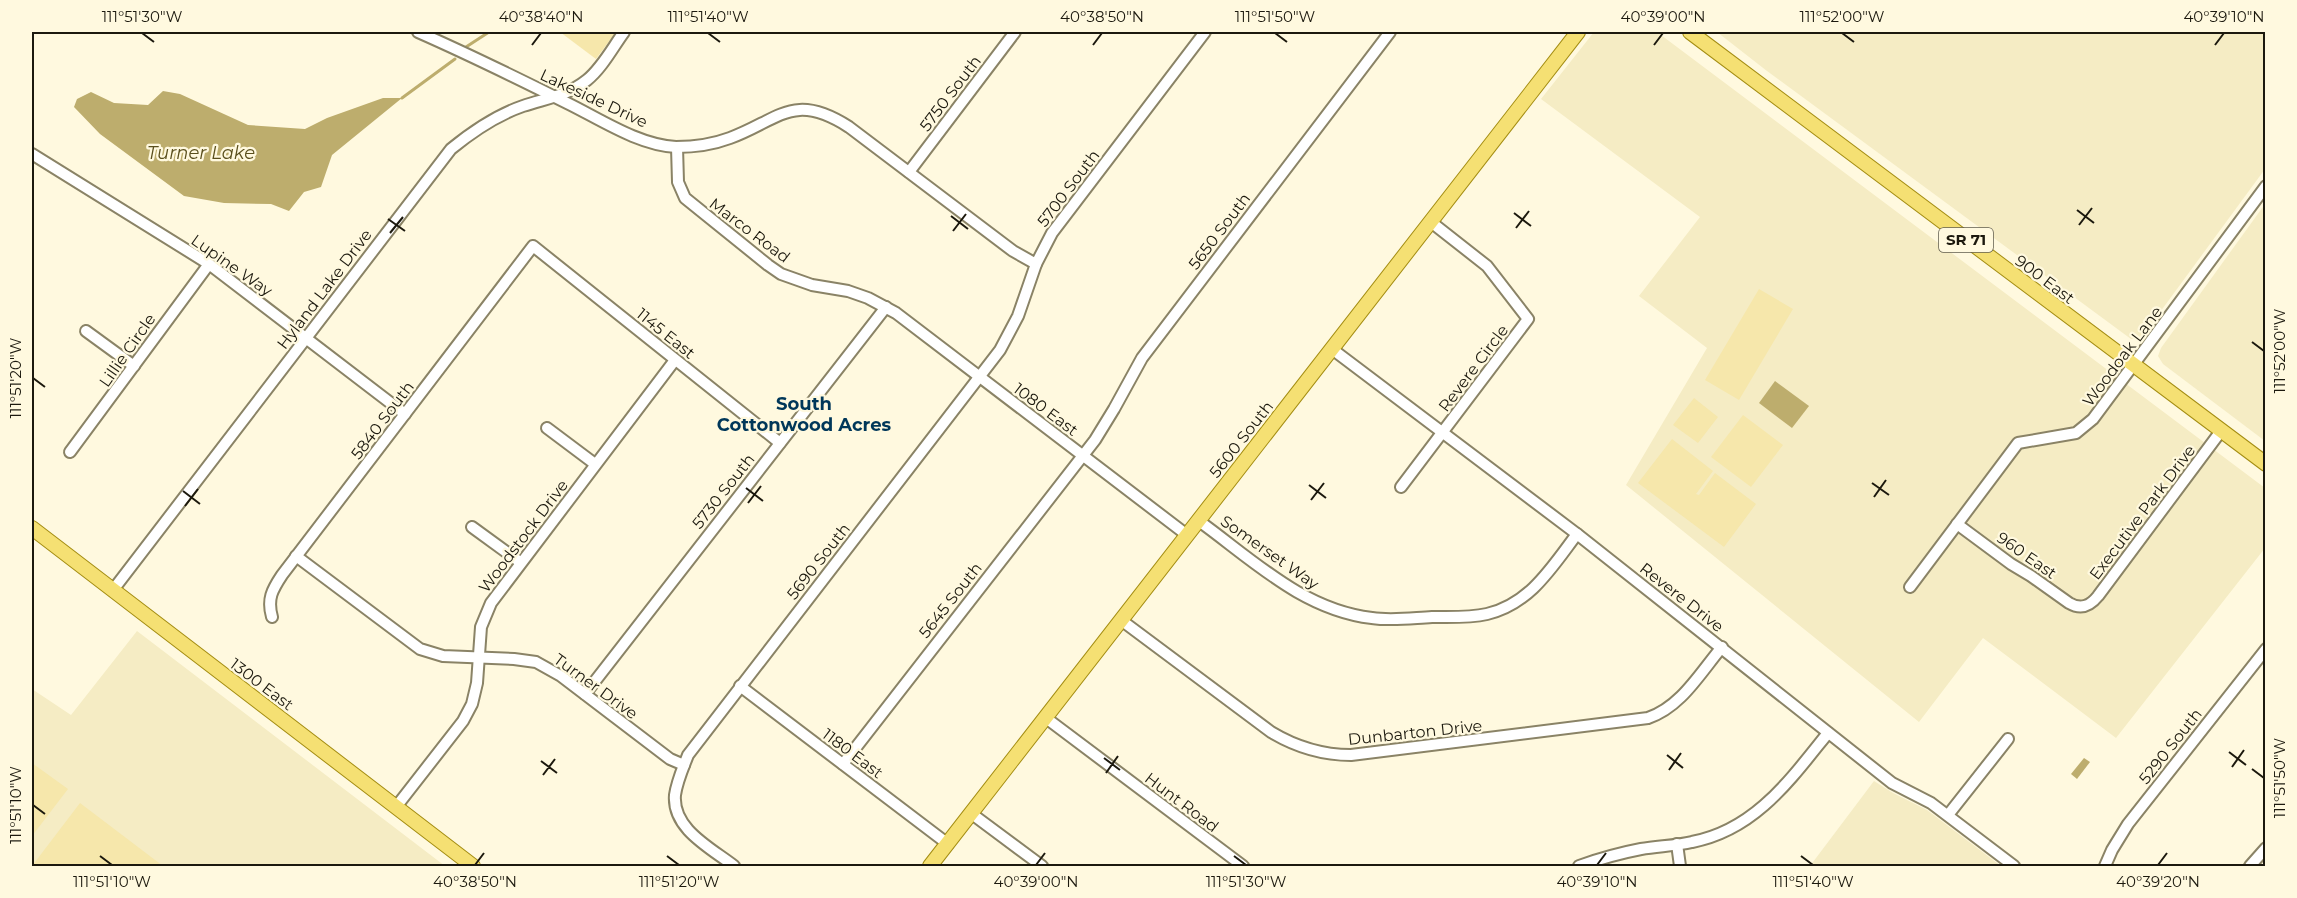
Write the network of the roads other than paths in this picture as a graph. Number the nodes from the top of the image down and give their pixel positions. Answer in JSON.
{"nodes":[{"id":1,"x":418,"y":32,"type":"edge"},
{"id":2,"x":624,"y":32,"type":"edge"},
{"id":3,"x":1016,"y":32,"type":"edge"},
{"id":4,"x":1205,"y":32,"type":"edge"},
{"id":5,"x":1390,"y":32,"type":"edge"},
{"id":6,"x":1578,"y":32,"type":"edge"},
{"id":7,"x":1690,"y":32,"type":"edge"},
{"id":8,"x":556,"y":98,"type":"junction"},
{"id":9,"x":677,"y":147,"type":"junction"},
{"id":10,"x":32,"y":154,"type":"edge"},
{"id":11,"x":909,"y":172,"type":"junction"},
{"id":12,"x":2265,"y":186,"type":"edge"},
{"id":13,"x":1431,"y":222,"type":"junction"},
{"id":14,"x":533,"y":246,"type":"joint"},
{"id":15,"x":209,"y":264,"type":"junction"},
{"id":16,"x":1035,"y":264,"type":"junction"},
{"id":17,"x":886,"y":307,"type":"junction"},
{"id":18,"x":87,"y":331,"type":"dead end"},
{"id":19,"x":305,"y":338,"type":"junction"},
{"id":20,"x":1332,"y":349,"type":"junction"},
{"id":21,"x":675,"y":360,"type":"junction"},
{"id":22,"x":134,"y":366,"type":"junction"},
{"id":23,"x":2134,"y":366,"type":"junction"},
{"id":24,"x":979,"y":377,"type":"junction"},
{"id":25,"x":405,"y":414,"type":"junction"},
{"id":26,"x":547,"y":428,"type":"dead end"},
{"id":27,"x":2221,"y":431,"type":"junction"},
{"id":28,"x":1442,"y":433,"type":"junction"},
{"id":29,"x":780,"y":443,"type":"junction"},
{"id":30,"x":70,"y":452,"type":"dead end"},
{"id":31,"x":1082,"y":455,"type":"junction"},
{"id":32,"x":595,"y":464,"type":"junction"},
{"id":33,"x":2265,"y":464,"type":"edge"},
{"id":34,"x":1401,"y":487,"type":"dead end"},
{"id":35,"x":1199,"y":521,"type":"junction"},
{"id":36,"x":1957,"y":524,"type":"junction"},
{"id":37,"x":472,"y":527,"type":"dead end"},
{"id":38,"x":32,"y":528,"type":"edge"},
{"id":39,"x":1577,"y":534,"type":"junction"},
{"id":40,"x":1187,"y":536,"type":"junction"},
{"id":41,"x":296,"y":556,"type":"junction"},
{"id":42,"x":520,"y":562,"type":"junction"},
{"id":43,"x":1910,"y":587,"type":"dead end"},
{"id":44,"x":113,"y":590,"type":"junction"},
{"id":45,"x":2082,"y":607,"type":"joint"},
{"id":46,"x":272,"y":618,"type":"dead end"},
{"id":47,"x":1121,"y":620,"type":"junction"},
{"id":48,"x":1722,"y":647,"type":"junction"},
{"id":49,"x":2265,"y":649,"type":"edge"},
{"id":50,"x":479,"y":658,"type":"junction"},
{"id":51,"x":740,"y":686,"type":"junction"},
{"id":52,"x":585,"y":694,"type":"junction"},
{"id":53,"x":1046,"y":718,"type":"junction"},
{"id":54,"x":1828,"y":733,"type":"junction"},
{"id":55,"x":2008,"y":739,"type":"dead end"},
{"id":56,"x":843,"y":764,"type":"junction"},
{"id":57,"x":684,"y":765,"type":"junction"},
{"id":58,"x":396,"y":807,"type":"junction"},
{"id":59,"x":972,"y":814,"type":"junction"},
{"id":60,"x":1948,"y":815,"type":"junction"},
{"id":61,"x":948,"y":844,"type":"junction"},
{"id":62,"x":1677,"y":844,"type":"junction"},
{"id":63,"x":2265,"y":848,"type":"edge"},
{"id":64,"x":473,"y":867,"type":"edge"},
{"id":65,"x":734,"y":867,"type":"edge"},
{"id":66,"x":930,"y":867,"type":"edge"},
{"id":67,"x":1042,"y":867,"type":"edge"},
{"id":68,"x":1243,"y":867,"type":"edge"},
{"id":69,"x":1579,"y":867,"type":"edge"},
{"id":70,"x":1680,"y":867,"type":"edge"},
{"id":71,"x":2014,"y":867,"type":"edge"},
{"id":72,"x":2105,"y":867,"type":"edge"},
{"id":73,"x":2250,"y":867,"type":"edge"}],
"edges":[{"from":1,"to":8,"type":"street","name":"Lakeside Drive"},
{"from":2,"to":8,"type":"street","name":"Hyland Lake Drive"},
{"from":3,"to":11,"type":"street","name":"5750 South"},
{"from":4,"to":16,"type":"street","name":"5700 South"},
{"from":5,"to":31,"type":"street","name":"5650 South"},
{"from":6,"to":13,"type":"main road","name":"5600 South"},
{"from":7,"to":23,"type":"main road","name":"900 East","number":"SR 71"},
{"from":8,"to":9,"type":"street","name":"Lakeside Drive"},
{"from":8,"to":19,"type":"street","name":"Hyland Lake Drive"},
{"from":9,"to":11,"type":"street","name":"Lakeside Drive"},
{"from":9,"to":17,"type":"street","name":"Marco Road"},
{"from":10,"to":15,"type":"street","name":"Lupine Way"},
{"from":11,"to":16,"type":"street","name":"Lakeside Drive"},
{"from":12,"to":23,"type":"street","name":"Woodoak Lane"},
{"from":13,"to":20,"type":"main road","name":"5600 South"},
{"from":13,"to":28,"type":"street","name":"Revere Circle"},
{"from":14,"to":21,"type":"street","name":"1145 East"},
{"from":14,"to":25,"type":"street","name":"5840 South"},
{"from":15,"to":19,"type":"street","name":"Lupine Way"},
{"from":15,"to":22,"type":"street","name":"Lillie Circle"},
{"from":16,"to":24,"type":"street","name":"5700 South"},
{"from":17,"to":24,"type":"street","name":"1080 East"},
{"from":17,"to":29,"type":"street","name":"5730 South"},
{"from":18,"to":22,"type":"street"},
{"from":19,"to":25,"type":"street","name":"Lupine Way"},
{"from":19,"to":44,"type":"street","name":"Hyland Lake Drive"},
{"from":20,"to":28,"type":"street","name":"Revere Drive"},
{"from":20,"to":35,"type":"main road","name":"5600 South"},
{"from":21,"to":29,"type":"street","name":"1145 East"},
{"from":21,"to":32,"type":"street","name":"Woodstock Drive"},
{"from":22,"to":30,"type":"street","name":"Lillie Circle"},
{"from":23,"to":27,"type":"main road","name":"900 East","number":"SR 71"},
{"from":23,"to":36,"type":"street","name":"Woodoak Lane"},
{"from":24,"to":31,"type":"street","name":"1080 East"},
{"from":24,"to":51,"type":"street","name":"5690 South"},
{"from":25,"to":41,"type":"street","name":"5840 South"},
{"from":26,"to":32,"type":"street"},
{"from":27,"to":33,"type":"main road","name":"900 East","number":"SR 71"},
{"from":27,"to":45,"type":"street","name":"Executive Park Drive"},
{"from":28,"to":34,"type":"street","name":"Revere Circle"},
{"from":28,"to":39,"type":"street","name":"Revere Drive"},
{"from":29,"to":52,"type":"street","name":"5730 South"},
{"from":31,"to":40,"type":"street","name":"1080 East"},
{"from":31,"to":56,"type":"street","name":"5645 South"},
{"from":32,"to":42,"type":"street","name":"Woodstock Drive"},
{"from":35,"to":39,"type":"street","name":"Somerset Way"},
{"from":35,"to":40,"type":"main road","name":"5600 South"},
{"from":36,"to":43,"type":"street","name":"Woodoak Lane"},
{"from":36,"to":45,"type":"street","name":"960 East"},
{"from":37,"to":42,"type":"street"},
{"from":38,"to":44,"type":"main road","name":"1300 East"},
{"from":39,"to":48,"type":"street","name":"Revere Drive"},
{"from":40,"to":47,"type":"main road","name":"5600 South"},
{"from":41,"to":46,"type":"street","name":"5840 South"},
{"from":41,"to":50,"type":"street","name":"Turner Drive"},
{"from":42,"to":50,"type":"street","name":"Woodstock Drive"},
{"from":44,"to":58,"type":"main road","name":"1300 East"},
{"from":47,"to":48,"type":"street","name":"Dunbarton Drive"},
{"from":47,"to":53,"type":"main road","name":"5600 South"},
{"from":48,"to":54,"type":"street","name":"Revere Drive"},
{"from":49,"to":72,"type":"street","name":"5290 South"},
{"from":50,"to":52,"type":"street","name":"Turner Drive"},
{"from":50,"to":58,"type":"street","name":"Woodstock Drive"},
{"from":51,"to":56,"type":"street","name":"1180 East"},
{"from":51,"to":57,"type":"street","name":"5690 South"},
{"from":52,"to":57,"type":"street","name":"Turner Drive"},
{"from":53,"to":59,"type":"main road","name":"5600 South"},
{"from":53,"to":68,"type":"street","name":"Hunt Road"},
{"from":54,"to":60,"type":"street","name":"Revere Drive"},
{"from":54,"to":62,"type":"street"},
{"from":55,"to":60,"type":"street"},
{"from":56,"to":61,"type":"street","name":"1180 East"},
{"from":57,"to":65,"type":"street","name":"5690 South"},
{"from":58,"to":64,"type":"main road","name":"1300 East"},
{"from":59,"to":61,"type":"main road","name":"5600 South"},
{"from":59,"to":67,"type":"street"},
{"from":60,"to":71,"type":"street","name":"Revere Drive"},
{"from":61,"to":66,"type":"main road","name":"5600 South"},
{"from":62,"to":69,"type":"street"},
{"from":62,"to":70,"type":"street"},
{"from":63,"to":73,"type":"street"}]}
